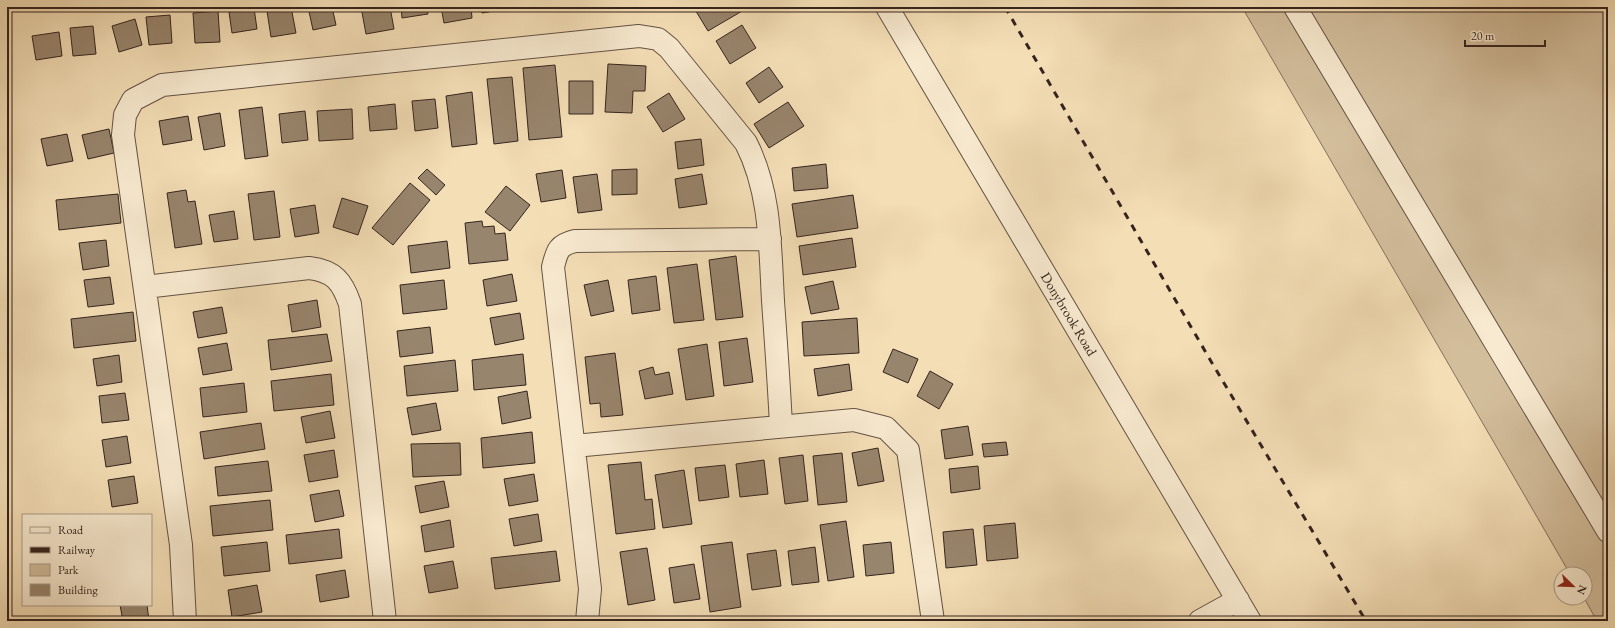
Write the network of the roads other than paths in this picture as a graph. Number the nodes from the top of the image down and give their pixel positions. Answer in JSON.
{"nodes":[{"id":1,"x":887,"y":7,"type":"edge"},
{"id":2,"x":1295,"y":7,"type":"edge"},
{"id":3,"x":770,"y":239,"type":"junction"},
{"id":4,"x":144,"y":287,"type":"junction"},
{"id":5,"x":781,"y":426,"type":"junction"},
{"id":6,"x":574,"y":446,"type":"junction"},
{"id":7,"x":1608,"y":531,"type":"edge"},
{"id":8,"x":1238,"y":600,"type":"junction"},
{"id":9,"x":185,"y":621,"type":"edge"},
{"id":10,"x":385,"y":621,"type":"edge"},
{"id":11,"x":587,"y":621,"type":"edge"},
{"id":12,"x":933,"y":621,"type":"edge"},
{"id":13,"x":1200,"y":621,"type":"edge"},
{"id":14,"x":1250,"y":621,"type":"edge"}],
"edges":[{"from":1,"to":8,"type":"street","name":"Donybrook Road"},
{"from":2,"to":7,"type":"street"},
{"from":3,"to":4,"type":"street"},
{"from":3,"to":5,"type":"street"},
{"from":3,"to":6,"type":"street"},
{"from":4,"to":9,"type":"street"},
{"from":4,"to":10,"type":"street"},
{"from":5,"to":6,"type":"street"},
{"from":5,"to":12,"type":"street"},
{"from":6,"to":11,"type":"street"},
{"from":8,"to":13,"type":"street"},
{"from":8,"to":14,"type":"street","name":"Donybrook Road"}]}
